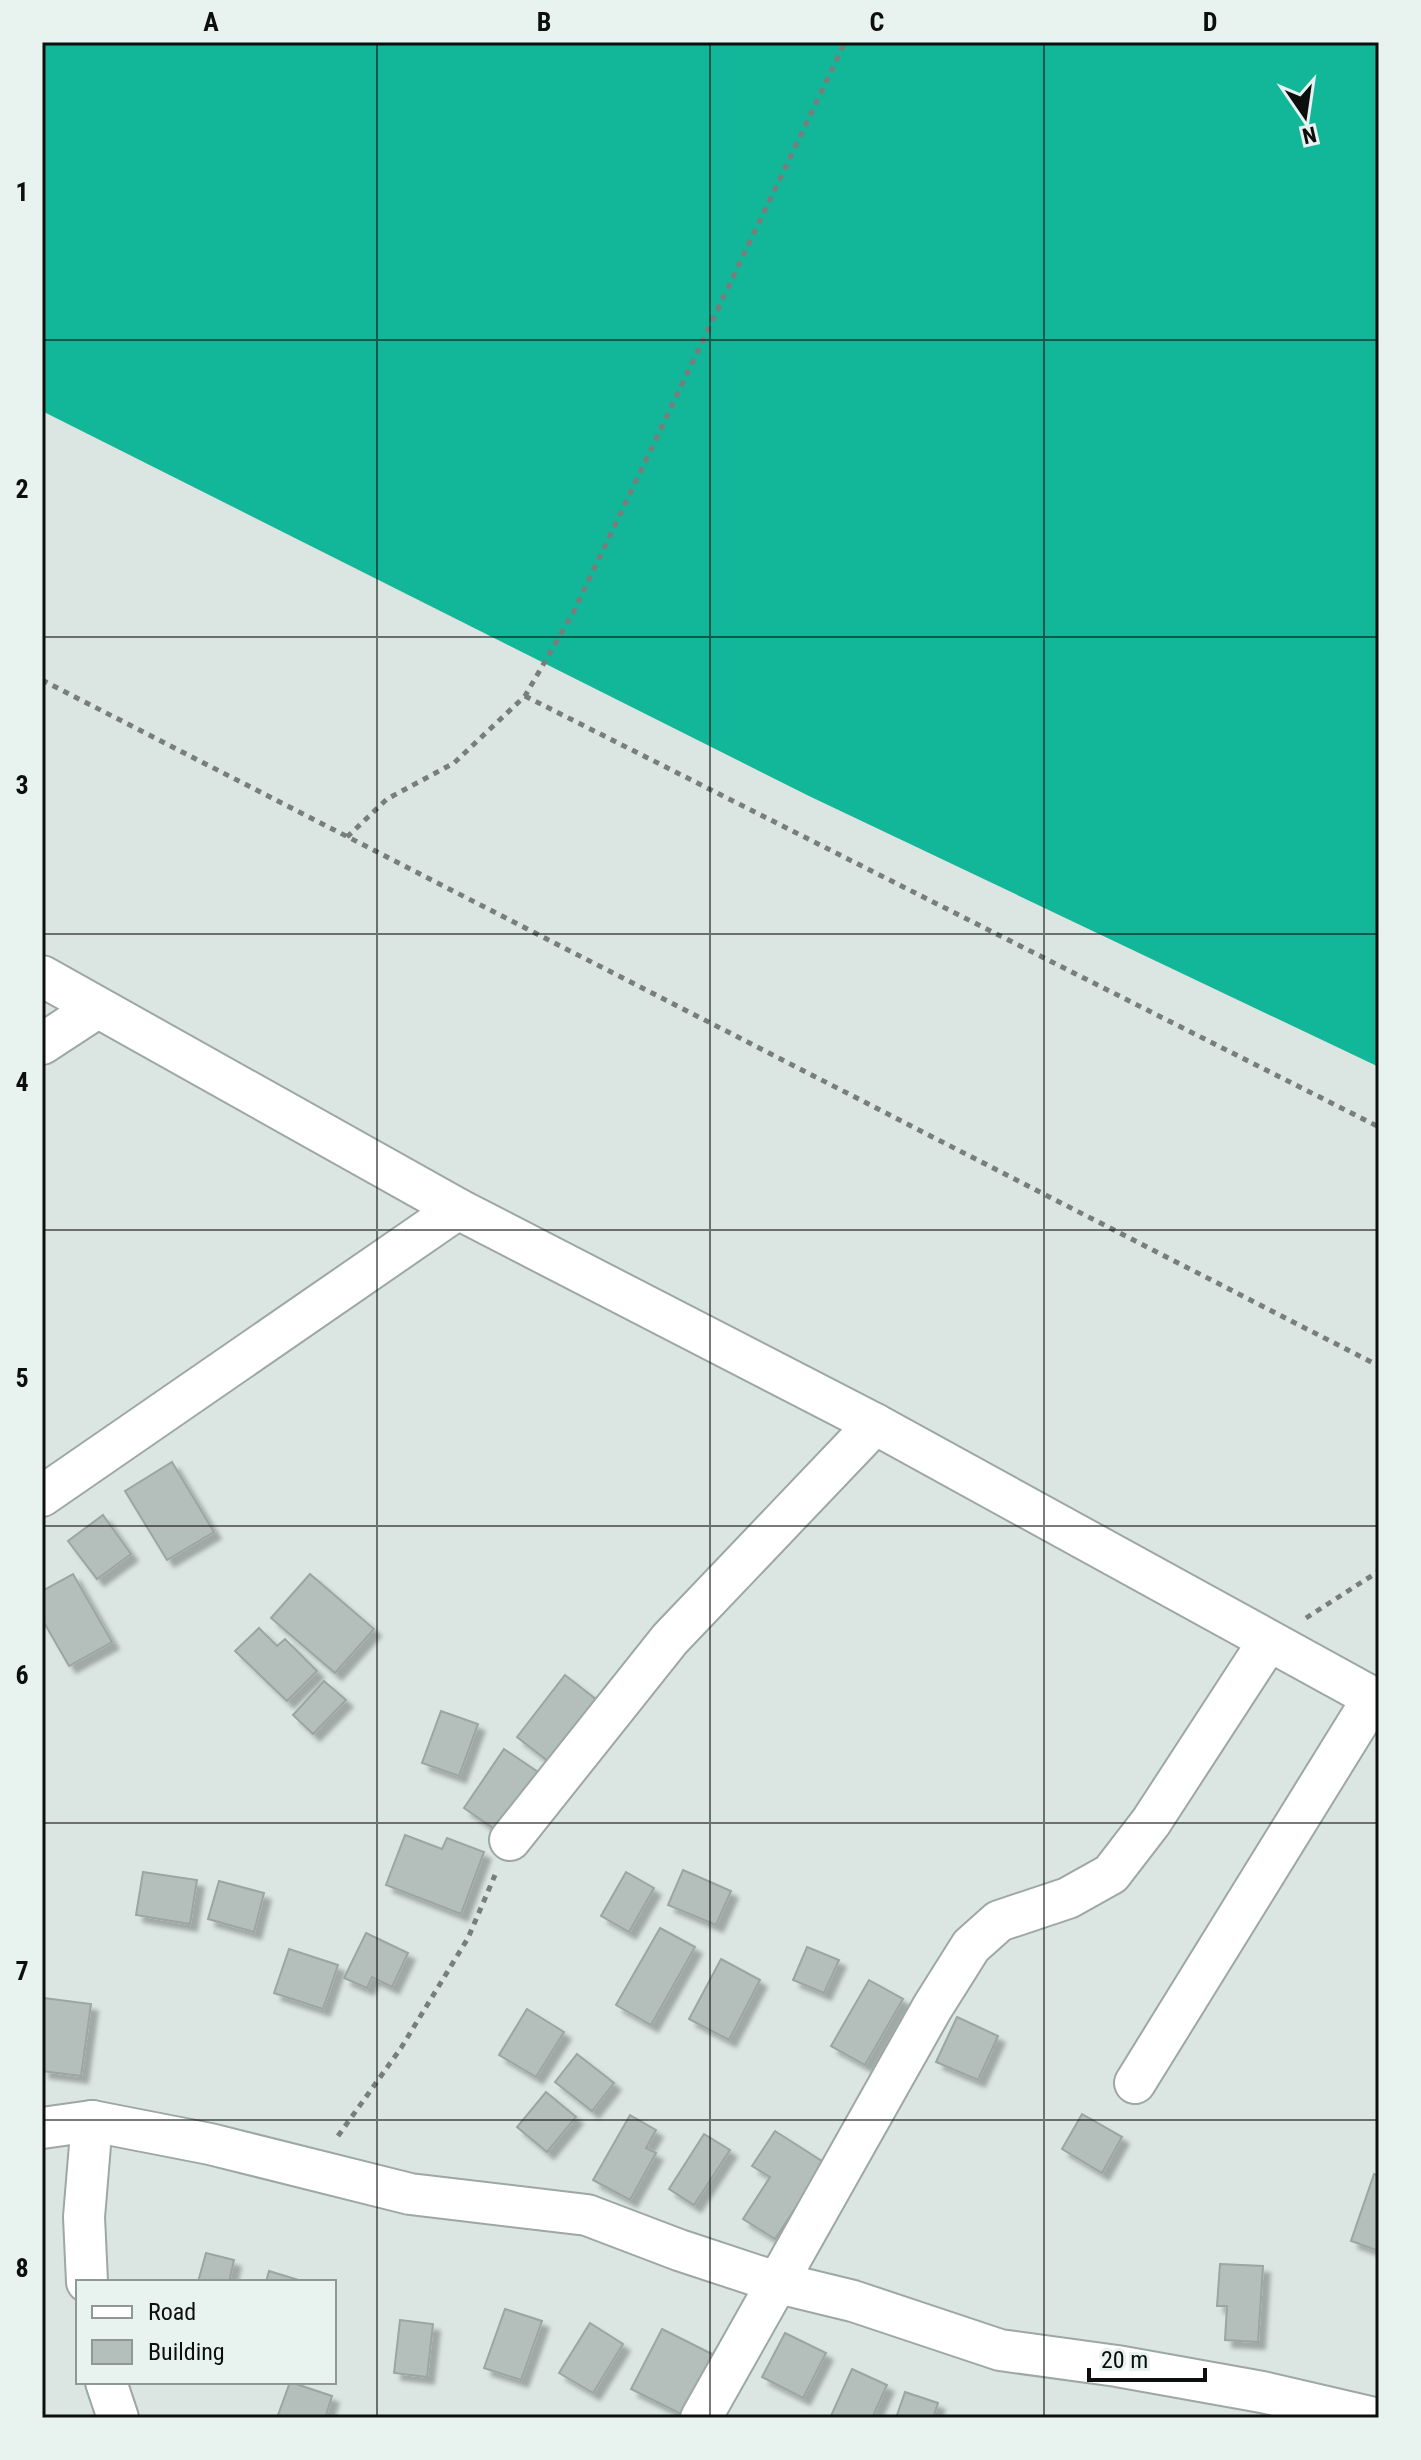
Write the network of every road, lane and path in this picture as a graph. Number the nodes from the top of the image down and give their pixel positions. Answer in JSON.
{"nodes":[{"id":1,"x":845,"y":42,"type":"edge"},
{"id":2,"x":42,"y":680,"type":"edge"},
{"id":3,"x":525,"y":696,"type":"junction"},
{"id":4,"x":347,"y":837,"type":"junction"},
{"id":5,"x":42,"y":976,"type":"edge"},
{"id":6,"x":97,"y":1008,"type":"junction"},
{"id":7,"x":42,"y":1044,"type":"edge"},
{"id":8,"x":1379,"y":1127,"type":"edge"},
{"id":9,"x":458,"y":1209,"type":"junction"},
{"id":10,"x":1379,"y":1366,"type":"edge"},
{"id":11,"x":875,"y":1424,"type":"junction"},
{"id":12,"x":42,"y":1496,"type":"edge"},
{"id":13,"x":1379,"y":1571,"type":"edge"},
{"id":14,"x":1268,"y":1642,"type":"junction"},
{"id":15,"x":1376,"y":1700,"type":"edge"},
{"id":16,"x":510,"y":1840,"type":"joint"},
{"id":17,"x":1135,"y":2083,"type":"dead end"},
{"id":18,"x":92,"y":2121,"type":"junction"},
{"id":19,"x":42,"y":2128,"type":"edge"},
{"id":20,"x":314,"y":2170,"type":"junction"},
{"id":21,"x":87,"y":2280,"type":"edge"},
{"id":22,"x":779,"y":2283,"type":"junction"},
{"id":23,"x":107,"y":2384,"type":"edge"},
{"id":24,"x":118,"y":2418,"type":"edge"},
{"id":25,"x":701,"y":2418,"type":"edge"},
{"id":26,"x":1374,"y":2418,"type":"edge"}],
"edges":[{"from":1,"to":3,"type":"path"},
{"from":2,"to":4,"type":"path"},
{"from":3,"to":4,"type":"path"},
{"from":3,"to":8,"type":"path"},
{"from":4,"to":10,"type":"path"},
{"from":5,"to":6,"type":"street"},
{"from":6,"to":7,"type":"street"},
{"from":6,"to":9,"type":"street"},
{"from":9,"to":11,"type":"street"},
{"from":9,"to":12,"type":"street"},
{"from":11,"to":14,"type":"street"},
{"from":11,"to":16,"type":"street"},
{"from":13,"to":14,"type":"path"},
{"from":14,"to":15,"type":"street"},
{"from":14,"to":22,"type":"street"},
{"from":15,"to":17,"type":"street"},
{"from":16,"to":20,"type":"path"},
{"from":18,"to":19,"type":"street"},
{"from":18,"to":20,"type":"street"},
{"from":18,"to":21,"type":"street"},
{"from":20,"to":22,"type":"street"},
{"from":22,"to":25,"type":"street"},
{"from":22,"to":26,"type":"street"},
{"from":23,"to":24,"type":"street"}]}
